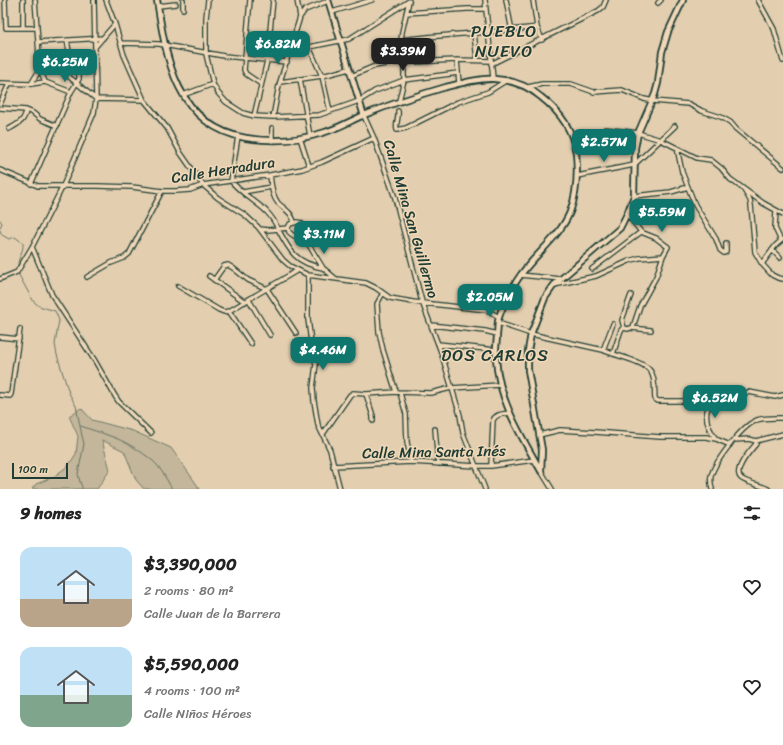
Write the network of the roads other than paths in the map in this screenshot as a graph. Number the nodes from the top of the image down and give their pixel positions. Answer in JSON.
{"nodes":[{"id":1,"x":5,"y":0,"type":"edge"},
{"id":2,"x":23,"y":0,"type":"edge"},
{"id":3,"x":35,"y":0,"type":"edge"},
{"id":4,"x":94,"y":0,"type":"edge"},
{"id":5,"x":106,"y":0,"type":"edge"},
{"id":6,"x":157,"y":0,"type":"edge"},
{"id":7,"x":183,"y":0,"type":"edge"},
{"id":8,"x":208,"y":0,"type":"edge"},
{"id":9,"x":250,"y":0,"type":"edge"},
{"id":10,"x":273,"y":0,"type":"edge"},
{"id":11,"x":297,"y":0,"type":"edge"},
{"id":12,"x":372,"y":0,"type":"edge"},
{"id":13,"x":410,"y":0,"type":"edge"},
{"id":14,"x":485,"y":0,"type":"edge"},
{"id":15,"x":506,"y":0,"type":"edge"},
{"id":16,"x":533,"y":0,"type":"edge"},
{"id":17,"x":606,"y":0,"type":"edge"},
{"id":18,"x":683,"y":0,"type":"edge"},
{"id":19,"x":758,"y":0,"type":"edge"},
{"id":20,"x":328,"y":1,"type":"edge"},
{"id":21,"x":176,"y":4,"type":"dead end"},
{"id":22,"x":158,"y":6,"type":"junction"},
{"id":23,"x":183,"y":9,"type":"dead end"},
{"id":24,"x":486,"y":9,"type":"junction"},
{"id":25,"x":332,"y":12,"type":"junction"},
{"id":26,"x":406,"y":13,"type":"junction"},
{"id":27,"x":300,"y":16,"type":"junction"},
{"id":28,"x":115,"y":24,"type":"junction"},
{"id":29,"x":538,"y":27,"type":"junction"},
{"id":30,"x":23,"y":28,"type":"junction"},
{"id":31,"x":37,"y":28,"type":"junction"},
{"id":32,"x":512,"y":31,"type":"junction"},
{"id":33,"x":488,"y":32,"type":"junction"},
{"id":34,"x":474,"y":33,"type":"junction"},
{"id":35,"x":95,"y":38,"type":"junction"},
{"id":36,"x":103,"y":38,"type":"junction"},
{"id":37,"x":418,"y":38,"type":"junction"},
{"id":38,"x":67,"y":40,"type":"junction"},
{"id":39,"x":401,"y":40,"type":"junction"},
{"id":40,"x":542,"y":40,"type":"junction"},
{"id":41,"x":341,"y":41,"type":"junction"},
{"id":42,"x":38,"y":42,"type":"junction"},
{"id":43,"x":121,"y":43,"type":"junction"},
{"id":44,"x":164,"y":45,"type":"junction"},
{"id":45,"x":95,"y":47,"type":"junction"},
{"id":46,"x":309,"y":47,"type":"junction"},
{"id":47,"x":781,"y":47,"type":"edge"},
{"id":48,"x":289,"y":51,"type":"junction"},
{"id":49,"x":206,"y":54,"type":"junction"},
{"id":50,"x":40,"y":58,"type":"junction"},
{"id":51,"x":245,"y":58,"type":"junction"},
{"id":52,"x":95,"y":59,"type":"junction"},
{"id":53,"x":74,"y":60,"type":"junction"},
{"id":54,"x":457,"y":60,"type":"junction"},
{"id":55,"x":477,"y":60,"type":"junction"},
{"id":56,"x":266,"y":61,"type":"junction"},
{"id":57,"x":783,"y":61,"type":"edge"},
{"id":58,"x":287,"y":62,"type":"junction"},
{"id":59,"x":422,"y":62,"type":"junction"},
{"id":60,"x":491,"y":63,"type":"junction"},
{"id":61,"x":404,"y":64,"type":"junction"},
{"id":62,"x":40,"y":69,"type":"junction"},
{"id":63,"x":349,"y":69,"type":"junction"},
{"id":64,"x":458,"y":73,"type":"junction"},
{"id":65,"x":322,"y":76,"type":"junction"},
{"id":66,"x":351,"y":76,"type":"junction"},
{"id":67,"x":493,"y":78,"type":"junction"},
{"id":68,"x":300,"y":79,"type":"junction"},
{"id":69,"x":404,"y":80,"type":"junction"},
{"id":70,"x":507,"y":80,"type":"junction"},
{"id":71,"x":45,"y":82,"type":"junction"},
{"id":72,"x":280,"y":82,"type":"junction"},
{"id":73,"x":0,"y":83,"type":"edge"},
{"id":74,"x":76,"y":83,"type":"junction"},
{"id":75,"x":459,"y":83,"type":"junction"},
{"id":76,"x":9,"y":84,"type":"junction"},
{"id":77,"x":31,"y":84,"type":"junction"},
{"id":78,"x":213,"y":84,"type":"junction"},
{"id":79,"x":261,"y":84,"type":"junction"},
{"id":80,"x":528,"y":87,"type":"junction"},
{"id":81,"x":71,"y":92,"type":"junction"},
{"id":82,"x":183,"y":95,"type":"junction"},
{"id":83,"x":96,"y":99,"type":"junction"},
{"id":84,"x":144,"y":100,"type":"junction"},
{"id":85,"x":359,"y":101,"type":"junction"},
{"id":86,"x":399,"y":101,"type":"junction"},
{"id":87,"x":653,"y":101,"type":"junction"},
{"id":88,"x":0,"y":104,"type":"edge"},
{"id":89,"x":0,"y":108,"type":"edge"},
{"id":90,"x":26,"y":110,"type":"junction"},
{"id":91,"x":330,"y":111,"type":"junction"},
{"id":92,"x":398,"y":111,"type":"dead end"},
{"id":93,"x":254,"y":116,"type":"junction"},
{"id":94,"x":307,"y":116,"type":"junction"},
{"id":95,"x":364,"y":116,"type":"junction"},
{"id":96,"x":273,"y":117,"type":"junction"},
{"id":97,"x":57,"y":126,"type":"junction"},
{"id":98,"x":676,"y":126,"type":"dead end"},
{"id":99,"x":272,"y":128,"type":"dead end"},
{"id":100,"x":605,"y":129,"type":"dead end"},
{"id":101,"x":9,"y":130,"type":"dead end"},
{"id":102,"x":638,"y":133,"type":"junction"},
{"id":103,"x":238,"y":136,"type":"junction"},
{"id":104,"x":310,"y":136,"type":"junction"},
{"id":105,"x":300,"y":138,"type":"junction"},
{"id":106,"x":374,"y":138,"type":"junction"},
{"id":107,"x":661,"y":140,"type":"junction"},
{"id":108,"x":272,"y":141,"type":"junction"},
{"id":109,"x":677,"y":148,"type":"junction"},
{"id":110,"x":634,"y":165,"type":"junction"},
{"id":111,"x":309,"y":166,"type":"junction"},
{"id":112,"x":783,"y":168,"type":"edge"},
{"id":113,"x":0,"y":170,"type":"edge"},
{"id":114,"x":270,"y":175,"type":"junction"},
{"id":115,"x":577,"y":176,"type":"junction"},
{"id":116,"x":231,"y":181,"type":"junction"},
{"id":117,"x":31,"y":184,"type":"junction"},
{"id":118,"x":203,"y":185,"type":"junction"},
{"id":119,"x":63,"y":186,"type":"junction"},
{"id":120,"x":271,"y":187,"type":"junction"},
{"id":121,"x":688,"y":187,"type":"junction"},
{"id":122,"x":742,"y":187,"type":"junction"},
{"id":123,"x":162,"y":191,"type":"junction"},
{"id":124,"x":243,"y":192,"type":"junction"},
{"id":125,"x":634,"y":196,"type":"junction"},
{"id":126,"x":776,"y":211,"type":"junction"},
{"id":127,"x":628,"y":214,"type":"junction"},
{"id":128,"x":783,"y":214,"type":"edge"},
{"id":129,"x":294,"y":223,"type":"junction"},
{"id":130,"x":288,"y":228,"type":"junction"},
{"id":131,"x":260,"y":229,"type":"junction"},
{"id":132,"x":278,"y":229,"type":"junction"},
{"id":133,"x":641,"y":232,"type":"junction"},
{"id":134,"x":304,"y":237,"type":"junction"},
{"id":135,"x":782,"y":240,"type":"edge"},
{"id":136,"x":726,"y":243,"type":"dead end"},
{"id":137,"x":32,"y":247,"type":"junction"},
{"id":138,"x":772,"y":250,"type":"junction"},
{"id":139,"x":663,"y":256,"type":"junction"},
{"id":140,"x":780,"y":258,"type":"dead end"},
{"id":141,"x":762,"y":264,"type":"junction"},
{"id":142,"x":323,"y":268,"type":"junction"},
{"id":143,"x":592,"y":269,"type":"dead end"},
{"id":144,"x":298,"y":270,"type":"junction"},
{"id":145,"x":308,"y":274,"type":"junction"},
{"id":146,"x":520,"y":275,"type":"junction"},
{"id":147,"x":209,"y":276,"type":"dead end"},
{"id":148,"x":88,"y":277,"type":"dead end"},
{"id":149,"x":0,"y":279,"type":"edge"},
{"id":150,"x":336,"y":279,"type":"junction"},
{"id":151,"x":561,"y":279,"type":"junction"},
{"id":152,"x":783,"y":279,"type":"edge"},
{"id":153,"x":214,"y":280,"type":"junction"},
{"id":154,"x":178,"y":286,"type":"dead end"},
{"id":155,"x":554,"y":286,"type":"junction"},
{"id":156,"x":267,"y":289,"type":"junction"},
{"id":157,"x":383,"y":293,"type":"junction"},
{"id":158,"x":631,"y":295,"type":"dead end"},
{"id":159,"x":247,"y":301,"type":"junction"},
{"id":160,"x":422,"y":302,"type":"junction"},
{"id":161,"x":228,"y":311,"type":"junction"},
{"id":162,"x":499,"y":317,"type":"junction"},
{"id":163,"x":498,"y":323,"type":"junction"},
{"id":164,"x":613,"y":324,"type":"dead end"},
{"id":165,"x":430,"y":325,"type":"junction"},
{"id":166,"x":624,"y":328,"type":"junction"},
{"id":167,"x":631,"y":328,"type":"junction"},
{"id":168,"x":20,"y":329,"type":"dead end"},
{"id":169,"x":651,"y":330,"type":"dead end"},
{"id":170,"x":296,"y":333,"type":"dead end"},
{"id":171,"x":497,"y":334,"type":"junction"},
{"id":172,"x":531,"y":334,"type":"junction"},
{"id":173,"x":270,"y":335,"type":"dead end"},
{"id":174,"x":0,"y":337,"type":"edge"},
{"id":175,"x":19,"y":339,"type":"junction"},
{"id":176,"x":251,"y":344,"type":"dead end"},
{"id":177,"x":438,"y":344,"type":"junction"},
{"id":178,"x":496,"y":350,"type":"junction"},
{"id":179,"x":603,"y":350,"type":"junction"},
{"id":180,"x":613,"y":354,"type":"junction"},
{"id":181,"x":500,"y":385,"type":"junction"},
{"id":182,"x":451,"y":388,"type":"junction"},
{"id":183,"x":398,"y":392,"type":"junction"},
{"id":184,"x":366,"y":394,"type":"junction"},
{"id":185,"x":0,"y":395,"type":"edge"},
{"id":186,"x":783,"y":395,"type":"edge"},
{"id":187,"x":715,"y":400,"type":"junction"},
{"id":188,"x":510,"y":413,"type":"junction"},
{"id":189,"x":783,"y":418,"type":"edge"},
{"id":190,"x":373,"y":421,"type":"dead end"},
{"id":191,"x":436,"y":429,"type":"dead end"},
{"id":192,"x":151,"y":433,"type":"dead end"},
{"id":193,"x":322,"y":434,"type":"junction"},
{"id":194,"x":783,"y":434,"type":"edge"},
{"id":195,"x":539,"y":435,"type":"junction"},
{"id":196,"x":716,"y":439,"type":"junction"},
{"id":197,"x":734,"y":440,"type":"junction"},
{"id":198,"x":756,"y":441,"type":"junction"},
{"id":199,"x":730,"y":445,"type":"junction"},
{"id":200,"x":534,"y":460,"type":"junction"},
{"id":201,"x":411,"y":462,"type":"junction"},
{"id":202,"x":438,"y":464,"type":"junction"},
{"id":203,"x":333,"y":466,"type":"junction"},
{"id":204,"x":476,"y":466,"type":"junction"},
{"id":205,"x":491,"y":466,"type":"junction"},
{"id":206,"x":541,"y":471,"type":"junction"},
{"id":207,"x":551,"y":488,"type":"edge"},
{"id":208,"x":340,"y":489,"type":"edge"},
{"id":209,"x":485,"y":489,"type":"edge"},
{"id":210,"x":712,"y":489,"type":"edge"},
{"id":211,"x":768,"y":489,"type":"edge"}],
"edges":[{"from":1,"to":30,"type":"street"},
{"from":2,"to":30,"type":"street"},
{"from":3,"to":31,"type":"street"},
{"from":4,"to":35,"type":"street"},
{"from":5,"to":28,"type":"street"},
{"from":6,"to":22,"type":"street"},
{"from":7,"to":23,"type":"street"},
{"from":8,"to":49,"type":"street"},
{"from":9,"to":51,"type":"street"},
{"from":10,"to":56,"type":"street"},
{"from":11,"to":27,"type":"street"},
{"from":12,"to":25,"type":"street"},
{"from":13,"to":26,"type":"street"},
{"from":13,"to":41,"type":"street"},
{"from":14,"to":24,"type":"street"},
{"from":15,"to":32,"type":"street"},
{"from":16,"to":29,"type":"street"},
{"from":17,"to":40,"type":"street"},
{"from":18,"to":87,"type":"street"},
{"from":19,"to":47,"type":"street"},
{"from":20,"to":25,"type":"street"},
{"from":20,"to":27,"type":"street"},
{"from":21,"to":22,"type":"street"},
{"from":22,"to":44,"type":"street"},
{"from":24,"to":26,"type":"street"},
{"from":24,"to":33,"type":"street"},
{"from":25,"to":41,"type":"street"},
{"from":26,"to":39,"type":"street"},
{"from":27,"to":48,"type":"street"},
{"from":28,"to":36,"type":"street"},
{"from":28,"to":43,"type":"street"},
{"from":29,"to":32,"type":"street"},
{"from":29,"to":40,"type":"street"},
{"from":30,"to":31,"type":"street"},
{"from":31,"to":42,"type":"street"},
{"from":32,"to":33,"type":"street"},
{"from":33,"to":34,"type":"street"},
{"from":33,"to":60,"type":"street"},
{"from":34,"to":37,"type":"street"},
{"from":34,"to":55,"type":"street"},
{"from":35,"to":36,"type":"street"},
{"from":35,"to":38,"type":"street"},
{"from":35,"to":45,"type":"street"},
{"from":36,"to":45,"type":"street"},
{"from":37,"to":39,"type":"street"},
{"from":37,"to":59,"type":"street"},
{"from":38,"to":42,"type":"street"},
{"from":38,"to":53,"type":"street"},
{"from":39,"to":61,"type":"street"},
{"from":40,"to":60,"type":"street"},
{"from":41,"to":46,"type":"street"},
{"from":41,"to":63,"type":"street"},
{"from":42,"to":50,"type":"street"},
{"from":43,"to":44,"type":"street"},
{"from":43,"to":84,"type":"street"},
{"from":44,"to":49,"type":"street"},
{"from":44,"to":82,"type":"street"},
{"from":45,"to":52,"type":"street"},
{"from":46,"to":48,"type":"street"},
{"from":46,"to":65,"type":"street"},
{"from":47,"to":57,"type":"street"},
{"from":48,"to":58,"type":"street"},
{"from":49,"to":51,"type":"street"},
{"from":49,"to":78,"type":"street"},
{"from":50,"to":62,"type":"street"},
{"from":50,"to":74,"type":"street"},
{"from":51,"to":56,"type":"street"},
{"from":51,"to":79,"type":"street"},
{"from":52,"to":53,"type":"street"},
{"from":52,"to":83,"type":"street"},
{"from":53,"to":74,"type":"street"},
{"from":54,"to":55,"type":"street"},
{"from":54,"to":59,"type":"street"},
{"from":54,"to":64,"type":"street"},
{"from":55,"to":60,"type":"street"},
{"from":56,"to":58,"type":"street"},
{"from":56,"to":79,"type":"street"},
{"from":58,"to":72,"type":"street"},
{"from":59,"to":61,"type":"street"},
{"from":60,"to":67,"type":"street"},
{"from":61,"to":66,"type":"street"},
{"from":61,"to":69,"type":"street"},
{"from":62,"to":71,"type":"street"},
{"from":62,"to":77,"type":"street"},
{"from":63,"to":65,"type":"street"},
{"from":63,"to":66,"type":"street"},
{"from":64,"to":69,"type":"street"},
{"from":64,"to":75,"type":"street"},
{"from":65,"to":68,"type":"street"},
{"from":65,"to":91,"type":"street"},
{"from":66,"to":85,"type":"street"},
{"from":67,"to":70,"type":"street"},
{"from":67,"to":75,"type":"street"},
{"from":68,"to":72,"type":"street"},
{"from":68,"to":94,"type":"street"},
{"from":69,"to":85,"type":"street"},
{"from":69,"to":86,"type":"street"},
{"from":70,"to":80,"type":"street"},
{"from":70,"to":92,"type":"street"},
{"from":71,"to":77,"type":"street"},
{"from":71,"to":81,"type":"street"},
{"from":72,"to":96,"type":"street"},
{"from":73,"to":76,"type":"street"},
{"from":74,"to":81,"type":"street"},
{"from":74,"to":83,"type":"street"},
{"from":75,"to":86,"type":"street"},
{"from":76,"to":77,"type":"street"},
{"from":76,"to":88,"type":"street"},
{"from":78,"to":82,"type":"street"},
{"from":78,"to":93,"type":"street"},
{"from":79,"to":93,"type":"street"},
{"from":80,"to":87,"type":"street"},
{"from":80,"to":115,"type":"street"},
{"from":81,"to":97,"type":"street"},
{"from":82,"to":103,"type":"street"},
{"from":83,"to":84,"type":"street"},
{"from":83,"to":119,"type":"street"},
{"from":84,"to":118,"type":"street"},
{"from":85,"to":91,"type":"street"},
{"from":85,"to":95,"type":"street"},
{"from":86,"to":95,"type":"street"},
{"from":87,"to":102,"type":"street"},
{"from":87,"to":112,"type":"street"},
{"from":89,"to":90,"type":"street"},
{"from":90,"to":97,"type":"street"},
{"from":90,"to":101,"type":"street"},
{"from":91,"to":94,"type":"street"},
{"from":93,"to":96,"type":"street"},
{"from":94,"to":96,"type":"street"},
{"from":94,"to":104,"type":"street"},
{"from":95,"to":104,"type":"street"},
{"from":95,"to":106,"type":"street","name":"Calle Mina San Guillermo"},
{"from":97,"to":117,"type":"street"},
{"from":98,"to":107,"type":"street"},
{"from":99,"to":108,"type":"street"},
{"from":100,"to":102,"type":"street"},
{"from":102,"to":107,"type":"street"},
{"from":102,"to":110,"type":"street"},
{"from":103,"to":108,"type":"street"},
{"from":103,"to":116,"type":"street"},
{"from":104,"to":105,"type":"street"},
{"from":105,"to":108,"type":"street"},
{"from":105,"to":111,"type":"street"},
{"from":106,"to":111,"type":"street","name":"Calle Herradura"},
{"from":106,"to":160,"type":"street","name":"Calle Mina San Guillermo"},
{"from":107,"to":109,"type":"street"},
{"from":107,"to":110,"type":"street"},
{"from":109,"to":121,"type":"street"},
{"from":109,"to":122,"type":"street"},
{"from":110,"to":115,"type":"street"},
{"from":110,"to":125,"type":"street"},
{"from":111,"to":114,"type":"street","name":"Calle Herradura"},
{"from":113,"to":117,"type":"street","name":"Calle Herradura"},
{"from":114,"to":116,"type":"street","name":"Calle Herradura"},
{"from":114,"to":120,"type":"street"},
{"from":115,"to":146,"type":"street"},
{"from":116,"to":118,"type":"street","name":"Calle Herradura"},
{"from":116,"to":124,"type":"street"},
{"from":117,"to":119,"type":"street","name":"Calle Herradura"},
{"from":118,"to":123,"type":"street","name":"Calle Herradura"},
{"from":118,"to":131,"type":"street"},
{"from":119,"to":123,"type":"street","name":"Calle Herradura"},
{"from":119,"to":137,"type":"street"},
{"from":120,"to":124,"type":"street"},
{"from":120,"to":129,"type":"street"},
{"from":121,"to":125,"type":"street"},
{"from":121,"to":136,"type":"street"},
{"from":122,"to":126,"type":"street"},
{"from":122,"to":141,"type":"street"},
{"from":123,"to":148,"type":"street"},
{"from":124,"to":132,"type":"street"},
{"from":125,"to":127,"type":"street"},
{"from":126,"to":128,"type":"street"},
{"from":126,"to":135,"type":"street"},
{"from":127,"to":133,"type":"street"},
{"from":127,"to":151,"type":"street"},
{"from":129,"to":130,"type":"street"},
{"from":129,"to":134,"type":"street"},
{"from":130,"to":132,"type":"street"},
{"from":130,"to":134,"type":"street"},
{"from":131,"to":132,"type":"street"},
{"from":131,"to":144,"type":"street"},
{"from":132,"to":142,"type":"street"},
{"from":133,"to":139,"type":"street"},
{"from":133,"to":143,"type":"street"},
{"from":134,"to":142,"type":"street"},
{"from":135,"to":138,"type":"street"},
{"from":137,"to":149,"type":"street"},
{"from":137,"to":192,"type":"street"},
{"from":138,"to":140,"type":"street"},
{"from":138,"to":141,"type":"street"},
{"from":139,"to":155,"type":"street"},
{"from":139,"to":167,"type":"street"},
{"from":141,"to":152,"type":"street"},
{"from":142,"to":150,"type":"street"},
{"from":144,"to":145,"type":"street"},
{"from":144,"to":156,"type":"street"},
{"from":145,"to":150,"type":"street"},
{"from":145,"to":193,"type":"street"},
{"from":146,"to":151,"type":"street"},
{"from":146,"to":162,"type":"street"},
{"from":147,"to":153,"type":"street"},
{"from":150,"to":157,"type":"street"},
{"from":151,"to":155,"type":"street"},
{"from":153,"to":156,"type":"street"},
{"from":153,"to":159,"type":"street"},
{"from":154,"to":161,"type":"street"},
{"from":155,"to":172,"type":"street"},
{"from":156,"to":159,"type":"street"},
{"from":156,"to":170,"type":"street"},
{"from":157,"to":160,"type":"street"},
{"from":157,"to":183,"type":"street"},
{"from":158,"to":166,"type":"street"},
{"from":159,"to":161,"type":"street"},
{"from":159,"to":173,"type":"street"},
{"from":160,"to":162,"type":"street"},
{"from":160,"to":165,"type":"street","name":"Calle Mina San Guillermo"},
{"from":161,"to":176,"type":"street"},
{"from":162,"to":163,"type":"street"},
{"from":163,"to":171,"type":"street"},
{"from":163,"to":172,"type":"street"},
{"from":164,"to":179,"type":"street"},
{"from":165,"to":171,"type":"street"},
{"from":165,"to":177,"type":"street","name":"Calle Mina San Guillermo"},
{"from":166,"to":167,"type":"street"},
{"from":166,"to":180,"type":"street"},
{"from":167,"to":169,"type":"street"},
{"from":168,"to":175,"type":"street"},
{"from":171,"to":178,"type":"street"},
{"from":172,"to":179,"type":"street"},
{"from":172,"to":195,"type":"street"},
{"from":174,"to":175,"type":"street"},
{"from":175,"to":185,"type":"street"},
{"from":177,"to":178,"type":"street"},
{"from":177,"to":182,"type":"street","name":"Calle Mina San Guillermo"},
{"from":178,"to":181,"type":"street"},
{"from":179,"to":180,"type":"street"},
{"from":180,"to":187,"type":"street"},
{"from":181,"to":182,"type":"street"},
{"from":181,"to":188,"type":"street"},
{"from":182,"to":183,"type":"street"},
{"from":182,"to":204,"type":"street","name":"Calle Mina San Guillermo"},
{"from":183,"to":184,"type":"street"},
{"from":183,"to":201,"type":"street"},
{"from":184,"to":190,"type":"street"},
{"from":184,"to":193,"type":"street"},
{"from":186,"to":187,"type":"street"},
{"from":187,"to":196,"type":"street"},
{"from":188,"to":200,"type":"street"},
{"from":188,"to":205,"type":"street"},
{"from":189,"to":197,"type":"street"},
{"from":191,"to":202,"type":"street"},
{"from":193,"to":203,"type":"street"},
{"from":194,"to":198,"type":"street"},
{"from":195,"to":196,"type":"street"},
{"from":195,"to":206,"type":"street"},
{"from":196,"to":199,"type":"street"},
{"from":197,"to":198,"type":"street"},
{"from":197,"to":199,"type":"street"},
{"from":198,"to":211,"type":"street"},
{"from":199,"to":210,"type":"street"},
{"from":200,"to":205,"type":"street","name":"Calle Mina Santa Inés"},
{"from":200,"to":206,"type":"street"},
{"from":201,"to":202,"type":"street","name":"Calle Mina Santa Inés"},
{"from":201,"to":203,"type":"street","name":"Calle Mina Santa Inés"},
{"from":202,"to":204,"type":"street","name":"Calle Mina Santa Inés"},
{"from":203,"to":208,"type":"street"},
{"from":204,"to":205,"type":"street","name":"Calle Mina Santa Inés"},
{"from":204,"to":209,"type":"street","name":"Calle Mina San Guillermo"},
{"from":206,"to":207,"type":"street"}]}
